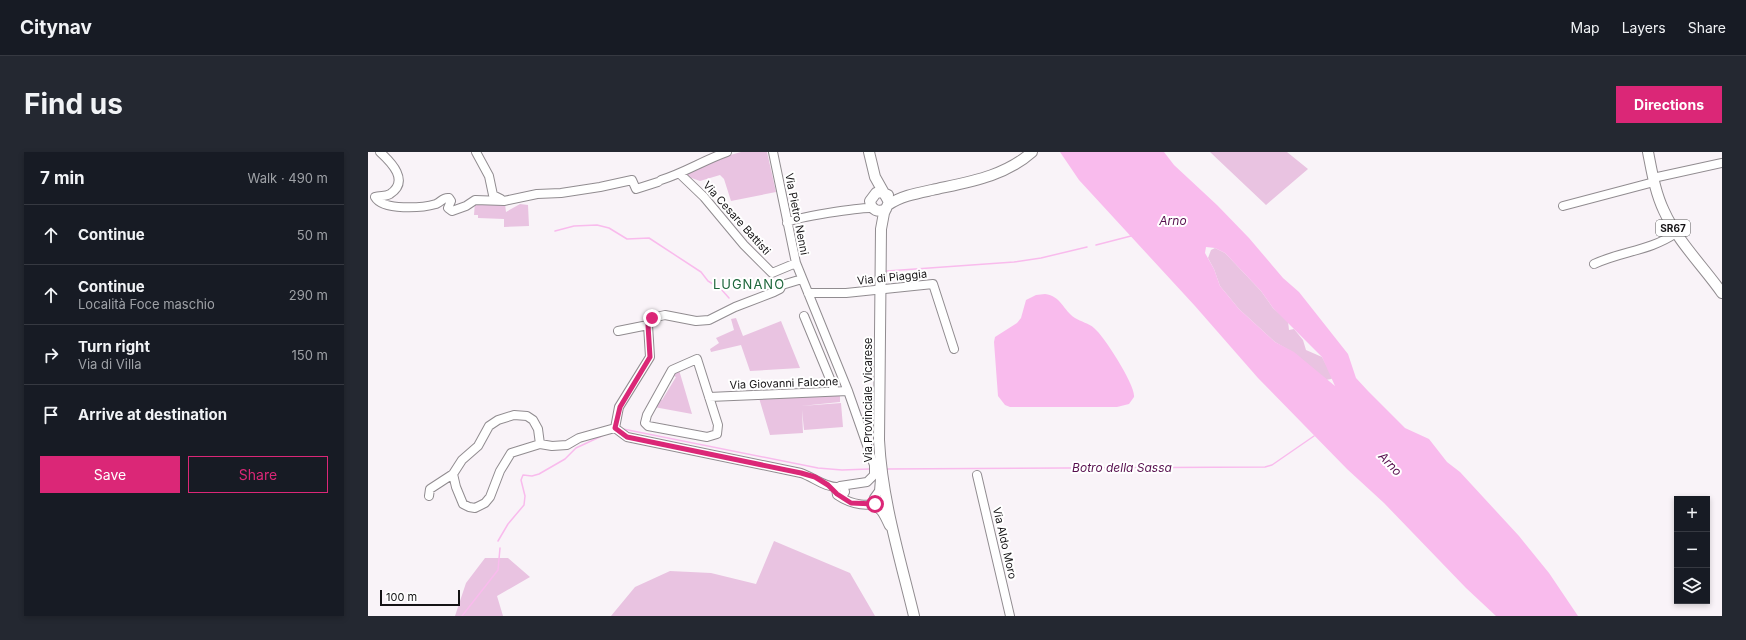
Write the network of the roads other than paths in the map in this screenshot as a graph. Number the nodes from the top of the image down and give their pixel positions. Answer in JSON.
{"nodes":[{"id":1,"x":380,"y":152,"type":"edge"},
{"id":2,"x":476,"y":152,"type":"edge"},
{"id":3,"x":727,"y":152,"type":"edge"},
{"id":4,"x":773,"y":152,"type":"edge"},
{"id":5,"x":869,"y":152,"type":"edge"},
{"id":6,"x":1032,"y":152,"type":"edge"},
{"id":7,"x":1648,"y":152,"type":"edge"},
{"id":8,"x":1722,"y":163,"type":"edge"},
{"id":9,"x":680,"y":174,"type":"junction"},
{"id":10,"x":875,"y":177,"type":"junction"},
{"id":11,"x":1654,"y":180,"type":"junction"},
{"id":12,"x":873,"y":196,"type":"junction"},
{"id":13,"x":509,"y":200,"type":"junction"},
{"id":14,"x":887,"y":203,"type":"junction"},
{"id":15,"x":1563,"y":206,"type":"dead end"},
{"id":16,"x":855,"y":208,"type":"junction"},
{"id":17,"x":874,"y":209,"type":"junction"},
{"id":18,"x":785,"y":212,"type":"junction"},
{"id":19,"x":797,"y":218,"type":"junction"},
{"id":20,"x":810,"y":218,"type":"junction"},
{"id":21,"x":788,"y":225,"type":"junction"},
{"id":22,"x":881,"y":229,"type":"junction"},
{"id":23,"x":1676,"y":234,"type":"junction"},
{"id":24,"x":796,"y":263,"type":"junction"},
{"id":25,"x":1594,"y":264,"type":"dead end"},
{"id":26,"x":772,"y":273,"type":"junction"},
{"id":27,"x":802,"y":279,"type":"junction"},
{"id":28,"x":782,"y":285,"type":"junction"},
{"id":29,"x":881,"y":290,"type":"junction"},
{"id":30,"x":808,"y":293,"type":"junction"},
{"id":31,"x":1722,"y":293,"type":"edge"},
{"id":32,"x":804,"y":316,"type":"dead end"},
{"id":33,"x":648,"y":325,"type":"junction"},
{"id":34,"x":618,"y":331,"type":"dead end"},
{"id":35,"x":954,"y":349,"type":"dead end"},
{"id":36,"x":835,"y":391,"type":"junction"},
{"id":37,"x":848,"y":392,"type":"junction"},
{"id":38,"x":709,"y":397,"type":"junction"},
{"id":39,"x":615,"y":428,"type":"junction"},
{"id":40,"x":540,"y":444,"type":"junction"},
{"id":41,"x":880,"y":462,"type":"junction"},
{"id":42,"x":453,"y":474,"type":"junction"},
{"id":43,"x":977,"y":475,"type":"dead end"},
{"id":44,"x":843,"y":492,"type":"junction"},
{"id":45,"x":429,"y":496,"type":"dead end"},
{"id":46,"x":885,"y":498,"type":"junction"},
{"id":47,"x":872,"y":501,"type":"junction"},
{"id":48,"x":896,"y":541,"type":"junction"},
{"id":49,"x":914,"y":616,"type":"edge"},
{"id":50,"x":1010,"y":616,"type":"edge"}],
"edges":[{"from":1,"to":13,"type":"street"},
{"from":2,"to":13,"type":"street"},
{"from":3,"to":9,"type":"street"},
{"from":4,"to":18,"type":"street","name":"Via Pietro Nenni"},
{"from":5,"to":10,"type":"main road"},
{"from":6,"to":14,"type":"main road"},
{"from":7,"to":11,"type":"main road","number":"SR67"},
{"from":8,"to":11,"type":"street"},
{"from":9,"to":13,"type":"street"},
{"from":9,"to":26,"type":"street","name":"Via Cesare Battisti"},
{"from":10,"to":12,"type":"main road"},
{"from":10,"to":14,"type":"main road"},
{"from":11,"to":15,"type":"street"},
{"from":11,"to":23,"type":"main road","number":"SR67"},
{"from":12,"to":14,"type":"main road"},
{"from":12,"to":16,"type":"street"},
{"from":12,"to":17,"type":"main road"},
{"from":14,"to":17,"type":"main road"},
{"from":14,"to":22,"type":"main road","name":"Via Provinciale Vicarese"},
{"from":16,"to":17,"type":"street"},
{"from":16,"to":20,"type":"street"},
{"from":17,"to":22,"type":"main road","name":"Via Provinciale Vicarese"},
{"from":18,"to":19,"type":"street"},
{"from":18,"to":21,"type":"street","name":"Via Pietro Nenni"},
{"from":19,"to":20,"type":"street"},
{"from":19,"to":21,"type":"street"},
{"from":20,"to":21,"type":"street"},
{"from":21,"to":24,"type":"street","name":"Via Pietro Nenni"},
{"from":22,"to":29,"type":"main road","name":"Via Provinciale Vicarese"},
{"from":23,"to":25,"type":"street"},
{"from":23,"to":31,"type":"main road","number":"SR67"},
{"from":24,"to":26,"type":"street"},
{"from":24,"to":27,"type":"street","name":"Via Pietro Nenni"},
{"from":26,"to":28,"type":"street","name":"Via Cesare Battisti"},
{"from":27,"to":28,"type":"street"},
{"from":27,"to":30,"type":"street","name":"Via Pietro Nenni"},
{"from":28,"to":33,"type":"street"},
{"from":29,"to":30,"type":"street","name":"Via di Piaggia"},
{"from":29,"to":35,"type":"street","name":"Via di Piaggia"},
{"from":29,"to":41,"type":"main road","name":"Via Provinciale Vicarese"},
{"from":30,"to":37,"type":"street","name":"Via Pietro Nenni"},
{"from":32,"to":36,"type":"street"},
{"from":33,"to":34,"type":"street"},
{"from":33,"to":39,"type":"street"},
{"from":36,"to":37,"type":"street","name":"Via Giovanni Falcone"},
{"from":36,"to":38,"type":"street","name":"Via Giovanni Falcone"},
{"from":37,"to":44,"type":"street","name":"Via Pietro Nenni"},
{"from":38,"to":38,"type":"street"},
{"from":39,"to":40,"type":"street"},
{"from":39,"to":44,"type":"street"},
{"from":40,"to":42,"type":"street"},
{"from":40,"to":42,"type":"street"},
{"from":41,"to":46,"type":"main road","name":"Via Provinciale Vicarese"},
{"from":41,"to":47,"type":"street"},
{"from":42,"to":45,"type":"street"},
{"from":43,"to":50,"type":"street","name":"Via Aldo Moro"},
{"from":44,"to":47,"type":"street"},
{"from":46,"to":47,"type":"street"},
{"from":46,"to":48,"type":"main road","name":"Via Provinciale Vicarese"},
{"from":47,"to":48,"type":"street"},
{"from":48,"to":49,"type":"main road","name":"Via Provinciale Vicarese"}]}
